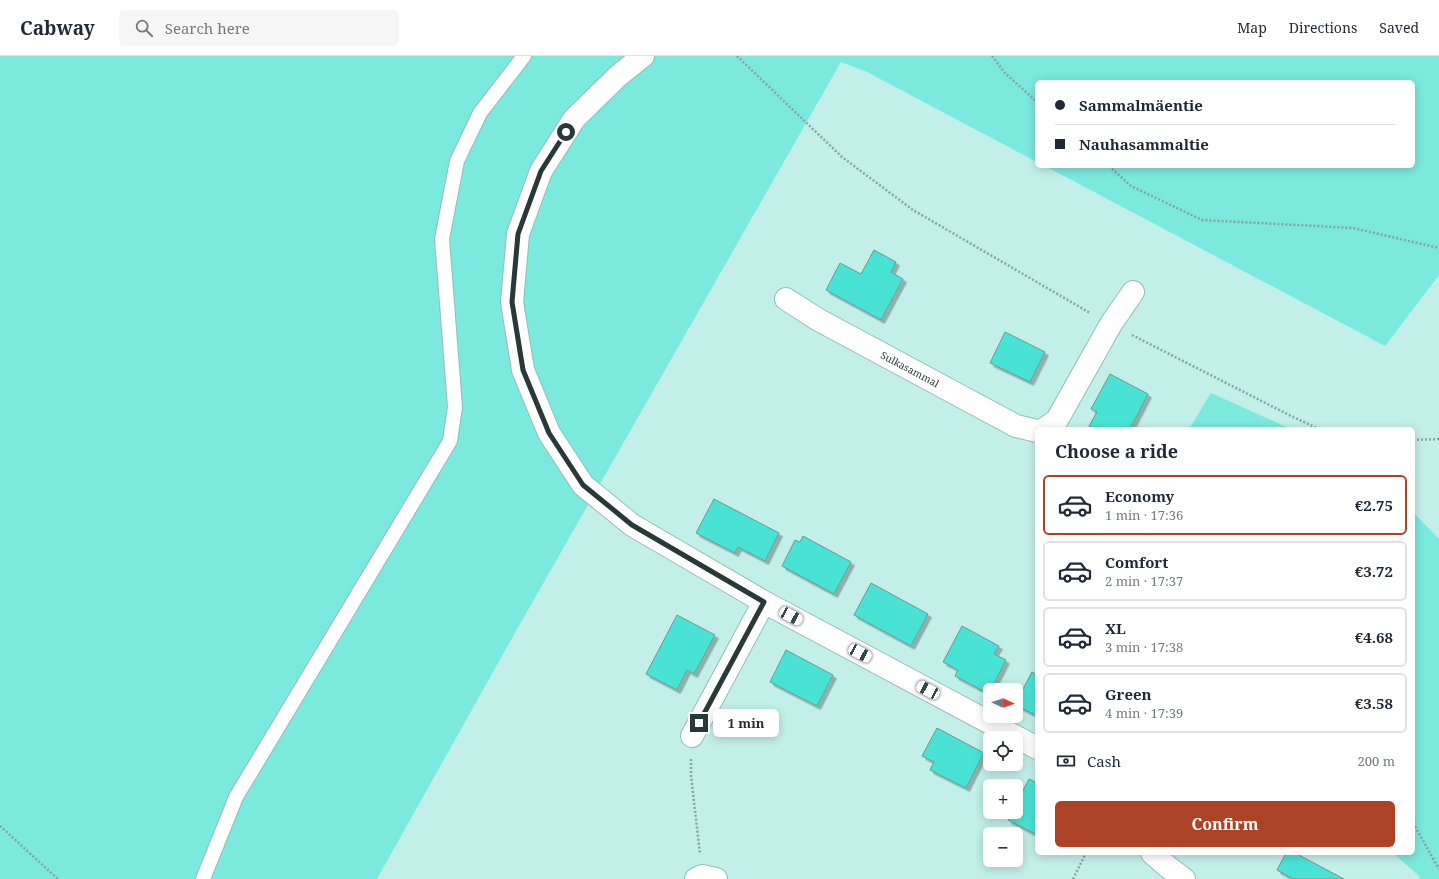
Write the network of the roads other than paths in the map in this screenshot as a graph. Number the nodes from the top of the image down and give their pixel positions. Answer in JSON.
{"nodes":[{"id":1,"x":524,"y":56,"type":"edge"},
{"id":2,"x":642,"y":56,"type":"edge"},
{"id":3,"x":1133,"y":292,"type":"dead end"},
{"id":4,"x":786,"y":299,"type":"dead end"},
{"id":5,"x":1047,"y":427,"type":"edge"},
{"id":6,"x":1035,"y":431,"type":"edge"},
{"id":7,"x":764,"y":602,"type":"junction"},
{"id":8,"x":692,"y":736,"type":"road end"},
{"id":9,"x":1035,"y":747,"type":"edge"},
{"id":10,"x":1154,"y":855,"type":"edge"},
{"id":11,"x":203,"y":879,"type":"edge"},
{"id":12,"x":1184,"y":879,"type":"edge"}],
"edges":[{"from":1,"to":11,"type":"lane"},
{"from":2,"to":7,"type":"street"},
{"from":3,"to":5,"type":"street"},
{"from":4,"to":6,"type":"street","name":"Sulkasammal"},
{"from":7,"to":8,"type":"street"},
{"from":7,"to":9,"type":"street"},
{"from":10,"to":12,"type":"street"}]}
